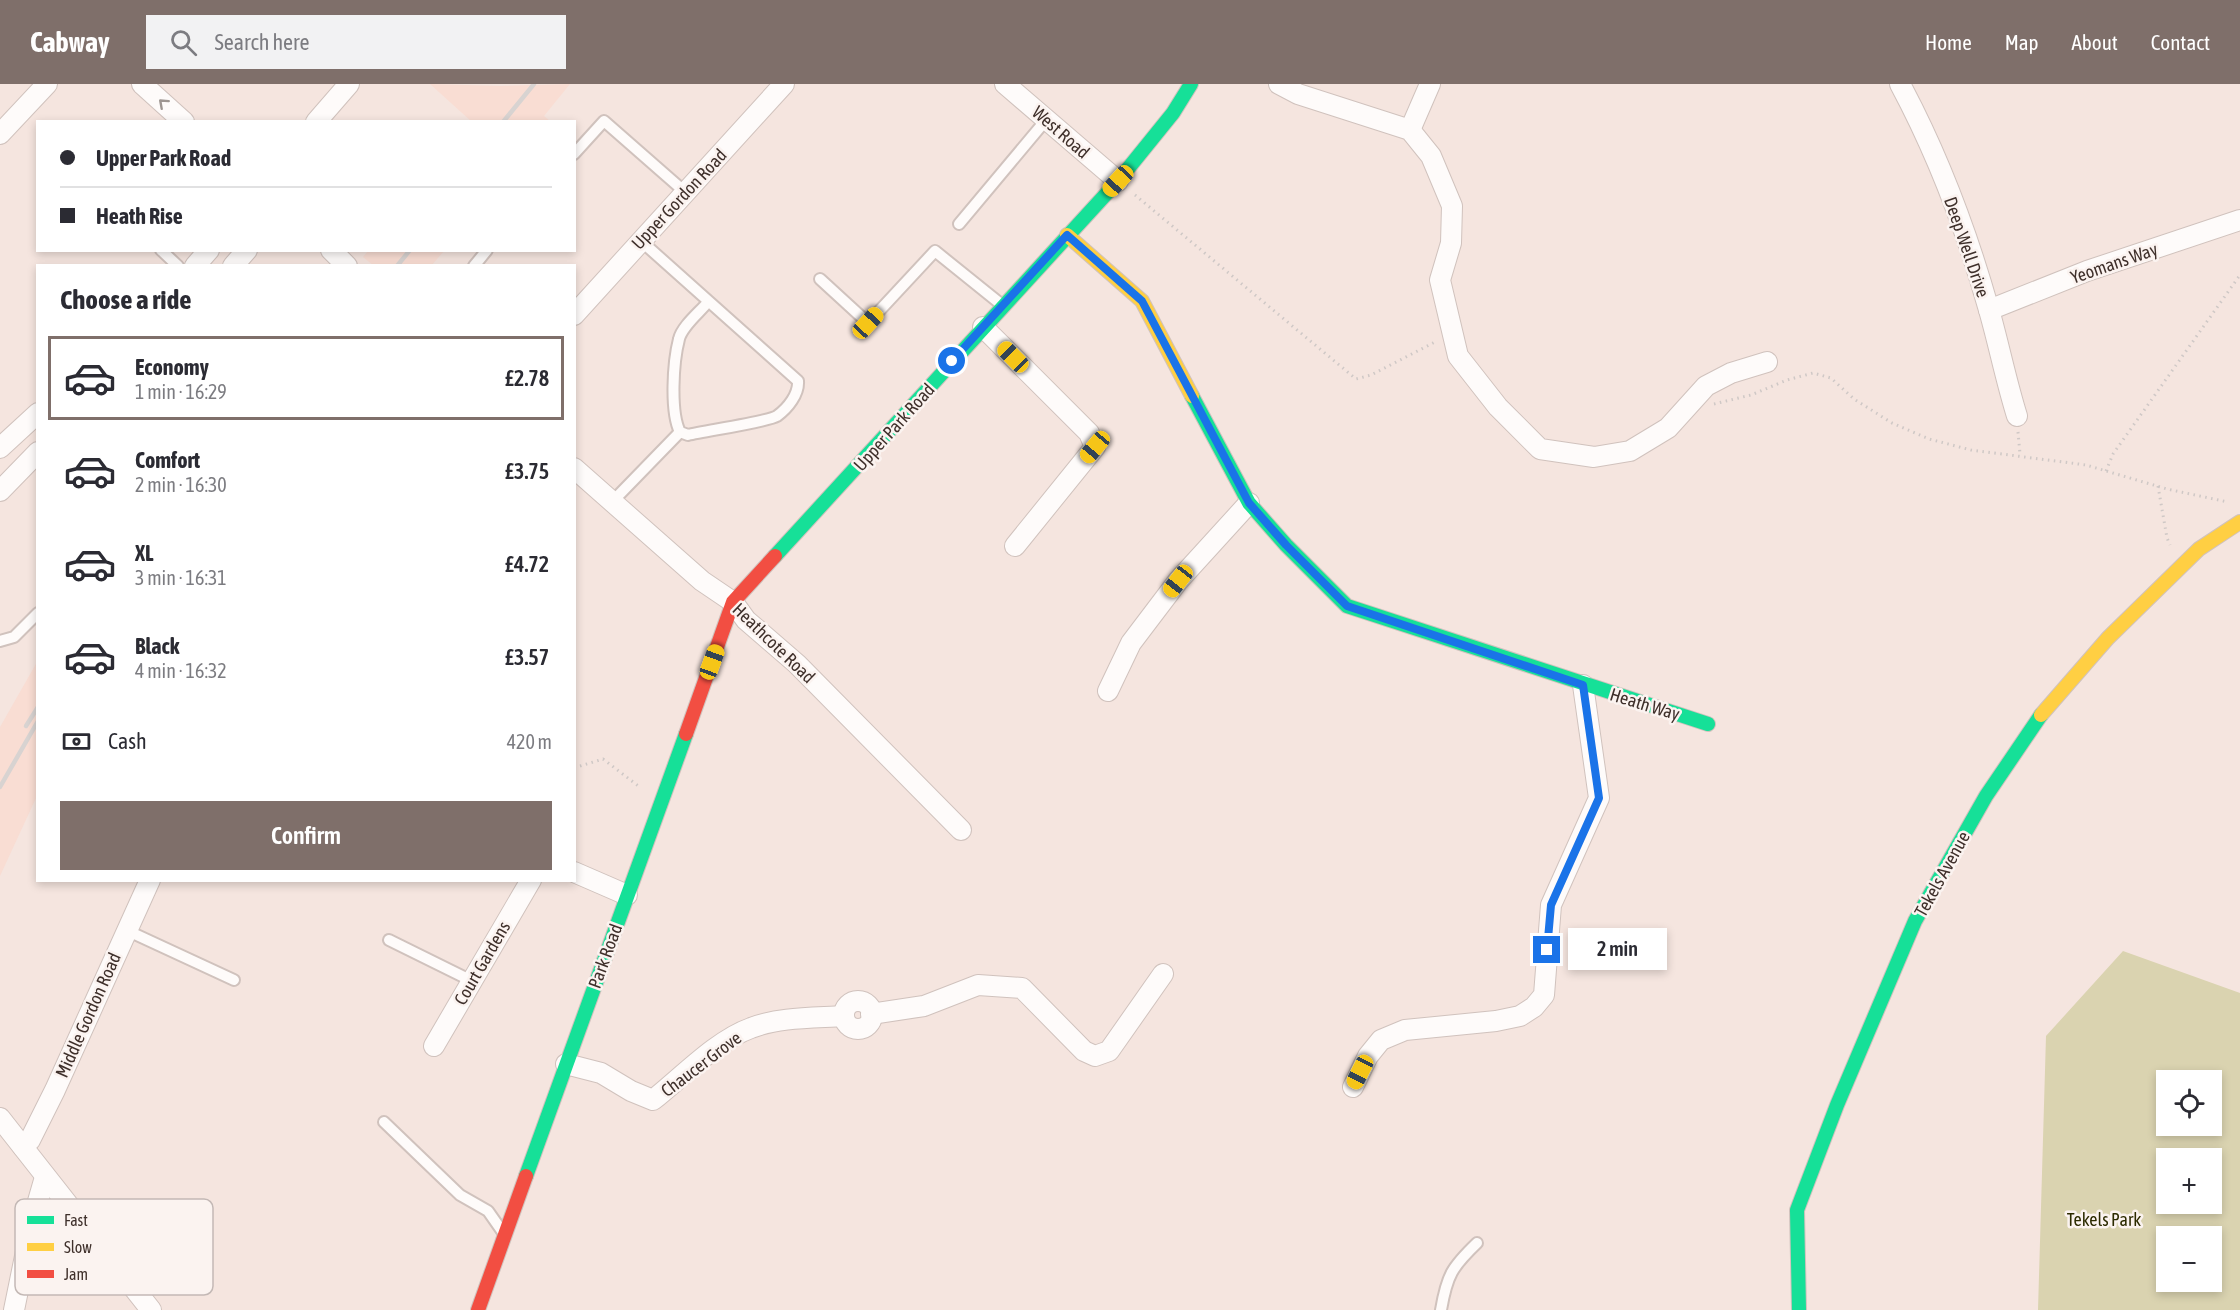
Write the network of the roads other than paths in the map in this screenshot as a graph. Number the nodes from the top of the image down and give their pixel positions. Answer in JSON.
{"nodes":[{"id":1,"x":47,"y":84,"type":"edge"},
{"id":2,"x":141,"y":84,"type":"edge"},
{"id":3,"x":349,"y":84,"type":"edge"},
{"id":4,"x":784,"y":84,"type":"edge"},
{"id":5,"x":1005,"y":84,"type":"edge"},
{"id":6,"x":1191,"y":84,"type":"edge"},
{"id":7,"x":1279,"y":84,"type":"edge"},
{"id":8,"x":1430,"y":84,"type":"edge"},
{"id":9,"x":1900,"y":84,"type":"edge"},
{"id":10,"x":182,"y":120,"type":"edge"},
{"id":11,"x":318,"y":120,"type":"edge"},
{"id":12,"x":1046,"y":120,"type":"junction"},
{"id":13,"x":3,"y":124,"type":"edge"},
{"id":14,"x":1410,"y":130,"type":"junction"},
{"id":15,"x":576,"y":152,"type":"edge"},
{"id":16,"x":1118,"y":181,"type":"junction"},
{"id":17,"x":685,"y":192,"type":"junction"},
{"id":18,"x":2240,"y":220,"type":"edge"},
{"id":19,"x":958,"y":224,"type":"dead end"},
{"id":20,"x":1067,"y":235,"type":"junction"},
{"id":21,"x":640,"y":240,"type":"junction"},
{"id":22,"x":163,"y":252,"type":"edge"},
{"id":23,"x":207,"y":252,"type":"edge"},
{"id":24,"x":245,"y":252,"type":"edge"},
{"id":25,"x":333,"y":252,"type":"edge"},
{"id":26,"x":485,"y":252,"type":"edge"},
{"id":27,"x":176,"y":264,"type":"edge"},
{"id":28,"x":197,"y":264,"type":"edge"},
{"id":29,"x":235,"y":264,"type":"edge"},
{"id":30,"x":345,"y":264,"type":"edge"},
{"id":31,"x":476,"y":264,"type":"edge"},
{"id":32,"x":820,"y":279,"type":"dead end"},
{"id":33,"x":708,"y":302,"type":"junction"},
{"id":34,"x":1002,"y":305,"type":"junction"},
{"id":35,"x":1989,"y":310,"type":"junction"},
{"id":36,"x":576,"y":313,"type":"edge"},
{"id":37,"x":982,"y":327,"type":"junction"},
{"id":38,"x":1767,"y":362,"type":"dead end"},
{"id":39,"x":36,"y":415,"type":"edge"},
{"id":40,"x":2017,"y":416,"type":"dead end"},
{"id":41,"x":680,"y":432,"type":"junction"},
{"id":42,"x":0,"y":448,"type":"edge"},
{"id":43,"x":36,"y":454,"type":"edge"},
{"id":44,"x":576,"y":470,"type":"edge"},
{"id":45,"x":0,"y":490,"type":"edge"},
{"id":46,"x":612,"y":502,"type":"junction"},
{"id":47,"x":1249,"y":503,"type":"junction"},
{"id":48,"x":2240,"y":522,"type":"edge"},
{"id":49,"x":1015,"y":546,"type":"dead end"},
{"id":50,"x":733,"y":602,"type":"junction"},
{"id":51,"x":36,"y":615,"type":"edge"},
{"id":52,"x":0,"y":641,"type":"edge"},
{"id":53,"x":1583,"y":685,"type":"junction"},
{"id":54,"x":1108,"y":691,"type":"dead end"},
{"id":55,"x":1708,"y":724,"type":"dead end"},
{"id":56,"x":961,"y":830,"type":"dead end"},
{"id":57,"x":576,"y":873,"type":"edge"},
{"id":58,"x":149,"y":882,"type":"edge"},
{"id":59,"x":530,"y":882,"type":"edge"},
{"id":60,"x":627,"y":895,"type":"junction"},
{"id":61,"x":126,"y":930,"type":"junction"},
{"id":62,"x":389,"y":940,"type":"dead end"},
{"id":63,"x":1163,"y":974,"type":"dead end"},
{"id":64,"x":234,"y":980,"type":"dead end"},
{"id":65,"x":472,"y":981,"type":"junction"},
{"id":66,"x":434,"y":1046,"type":"dead end"},
{"id":67,"x":566,"y":1064,"type":"junction"},
{"id":68,"x":1353,"y":1087,"type":"dead end"},
{"id":69,"x":0,"y":1118,"type":"edge"},
{"id":70,"x":384,"y":1122,"type":"dead end"},
{"id":71,"x":23,"y":1148,"type":"junction"},
{"id":72,"x":45,"y":1177,"type":"junction"},
{"id":73,"x":39,"y":1199,"type":"edge"},
{"id":74,"x":63,"y":1199,"type":"edge"},
{"id":75,"x":514,"y":1209,"type":"junction"},
{"id":76,"x":488,"y":1211,"type":"junction"},
{"id":77,"x":505,"y":1236,"type":"junction"},
{"id":78,"x":1477,"y":1243,"type":"dead end"},
{"id":79,"x":17,"y":1295,"type":"edge"},
{"id":80,"x":140,"y":1295,"type":"edge"},
{"id":81,"x":1795,"y":1308,"type":"edge"},
{"id":82,"x":14,"y":1310,"type":"edge"},
{"id":83,"x":152,"y":1310,"type":"edge"},
{"id":84,"x":478,"y":1310,"type":"edge"},
{"id":85,"x":1441,"y":1310,"type":"edge"}],
"edges":[{"from":1,"to":13,"type":"street"},
{"from":10,"to":2,"type":"street","one_way":true},
{"from":3,"to":11,"type":"street"},
{"from":4,"to":17,"type":"street","name":"Upper Gordon Road"},
{"from":5,"to":12,"type":"street","name":"West Road"},
{"from":6,"to":16,"type":"street","name":"Upper Park Road"},
{"from":7,"to":14,"type":"street"},
{"from":8,"to":14,"type":"street"},
{"from":9,"to":35,"type":"street","name":"Deep Well Drive"},
{"from":12,"to":16,"type":"street","name":"West Road"},
{"from":12,"to":19,"type":"lane"},
{"from":14,"to":38,"type":"street"},
{"from":15,"to":17,"type":"lane"},
{"from":16,"to":20,"type":"street","name":"Upper Park Road"},
{"from":17,"to":21,"type":"street","name":"Upper Gordon Road"},
{"from":18,"to":35,"type":"street","name":"Yeomans Way"},
{"from":20,"to":34,"type":"street","name":"Upper Park Road"},
{"from":20,"to":47,"type":"street","name":"Heath Way"},
{"from":21,"to":33,"type":"lane"},
{"from":21,"to":36,"type":"street","name":"Upper Gordon Road"},
{"from":22,"to":27,"type":"lane"},
{"from":23,"to":28,"type":"street"},
{"from":24,"to":29,"type":"street"},
{"from":25,"to":30,"type":"street"},
{"from":26,"to":31,"type":"lane"},
{"from":32,"to":34,"type":"lane"},
{"from":33,"to":41,"type":"lane"},
{"from":33,"to":41,"type":"lane"},
{"from":34,"to":37,"type":"street","name":"Upper Park Road"},
{"from":35,"to":40,"type":"street","name":"Deep Well Drive"},
{"from":37,"to":49,"type":"street"},
{"from":37,"to":50,"type":"street","name":"Upper Park Road"},
{"from":39,"to":42,"type":"street"},
{"from":41,"to":46,"type":"lane"},
{"from":43,"to":45,"type":"street"},
{"from":44,"to":46,"type":"street","name":"Heathcote Road"},
{"from":46,"to":50,"type":"street","name":"Heathcote Road"},
{"from":47,"to":53,"type":"street","name":"Heath Way"},
{"from":47,"to":54,"type":"street"},
{"from":48,"to":81,"type":"street","name":"Tekels Avenue"},
{"from":50,"to":56,"type":"street","name":"Heathcote Road"},
{"from":50,"to":60,"type":"street","name":"Park Road"},
{"from":51,"to":52,"type":"lane"},
{"from":53,"to":55,"type":"street","name":"Heath Way"},
{"from":53,"to":68,"type":"street"},
{"from":57,"to":60,"type":"street"},
{"from":58,"to":61,"type":"street","name":"Middle Gordon Road"},
{"from":59,"to":65,"type":"street","name":"Court Gardens"},
{"from":60,"to":67,"type":"street","name":"Park Road"},
{"from":61,"to":64,"type":"lane"},
{"from":61,"to":71,"type":"street","name":"Middle Gordon Road"},
{"from":62,"to":65,"type":"lane"},
{"from":63,"to":67,"type":"street","name":"Chaucer Grove"},
{"from":65,"to":66,"type":"street","name":"Court Gardens"},
{"from":67,"to":75,"type":"street","name":"Park Road"},
{"from":69,"to":71,"type":"street"},
{"from":70,"to":76,"type":"lane"},
{"from":71,"to":72,"type":"street"},
{"from":72,"to":73,"type":"street"},
{"from":72,"to":74,"type":"street"},
{"from":75,"to":76,"type":"lane"},
{"from":75,"to":77,"type":"street","name":"Park Road"},
{"from":76,"to":77,"type":"lane"},
{"from":77,"to":84,"type":"street","name":"Park Road"},
{"from":78,"to":85,"type":"lane"},
{"from":79,"to":82,"type":"street"},
{"from":80,"to":83,"type":"street"}]}
